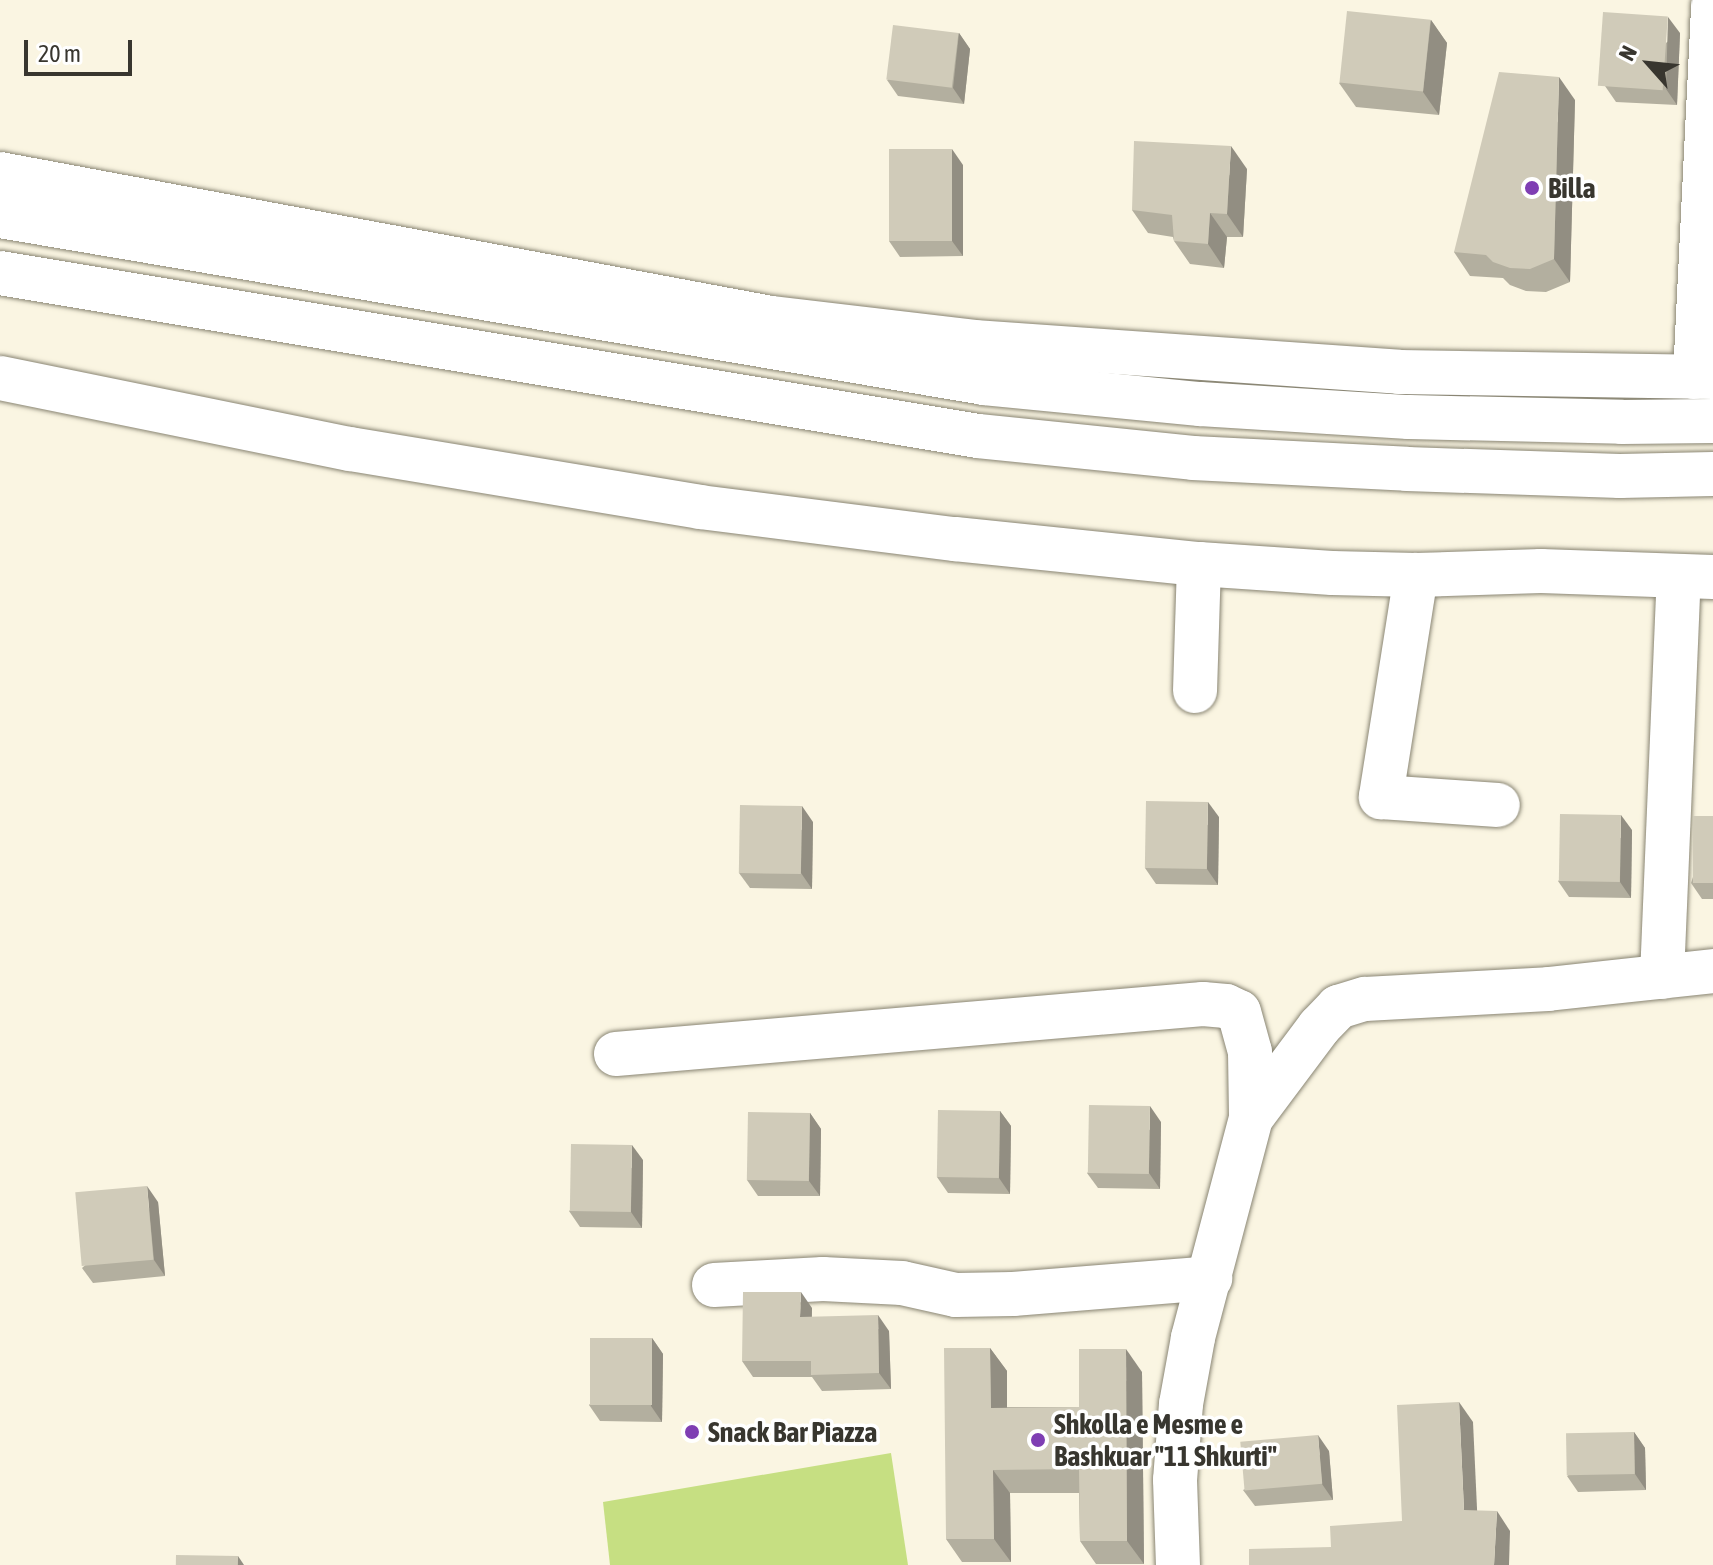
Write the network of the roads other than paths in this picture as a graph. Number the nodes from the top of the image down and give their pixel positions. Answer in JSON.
{"nodes":[{"id":1,"x":1713,"y":6,"type":"edge"},
{"id":2,"x":0,"y":174,"type":"edge"},
{"id":3,"x":0,"y":216,"type":"edge"},
{"id":4,"x":0,"y":273,"type":"edge"},
{"id":5,"x":1704,"y":377,"type":"edge"},
{"id":6,"x":0,"y":378,"type":"edge"},
{"id":7,"x":1713,"y":421,"type":"edge"},
{"id":8,"x":1713,"y":474,"type":"edge"},
{"id":9,"x":1199,"y":564,"type":"junction"},
{"id":10,"x":1416,"y":575,"type":"junction"},
{"id":11,"x":1696,"y":578,"type":"edge"},
{"id":12,"x":1195,"y":691,"type":"dead end"},
{"id":13,"x":1498,"y":805,"type":"dead end"},
{"id":14,"x":1713,"y":971,"type":"edge"},
{"id":15,"x":1662,"y":977,"type":"junction"},
{"id":16,"x":616,"y":1054,"type":"dead end"},
{"id":17,"x":1251,"y":1118,"type":"junction"},
{"id":18,"x":1210,"y":1278,"type":"junction"},
{"id":19,"x":714,"y":1285,"type":"dead end"},
{"id":20,"x":1178,"y":1565,"type":"edge"}],
"edges":[{"from":1,"to":5,"type":"main road"},
{"from":2,"to":5,"type":"main road"},
{"from":3,"to":7,"type":"main road"},
{"from":4,"to":8,"type":"main road"},
{"from":6,"to":9,"type":"main road"},
{"from":9,"to":10,"type":"main road"},
{"from":9,"to":12,"type":"main road"},
{"from":10,"to":11,"type":"main road"},
{"from":10,"to":13,"type":"main road"},
{"from":11,"to":15,"type":"main road"},
{"from":14,"to":15,"type":"main road"},
{"from":15,"to":17,"type":"main road"},
{"from":16,"to":17,"type":"main road"},
{"from":17,"to":18,"type":"main road"},
{"from":18,"to":19,"type":"main road"},
{"from":18,"to":20,"type":"main road"}]}
